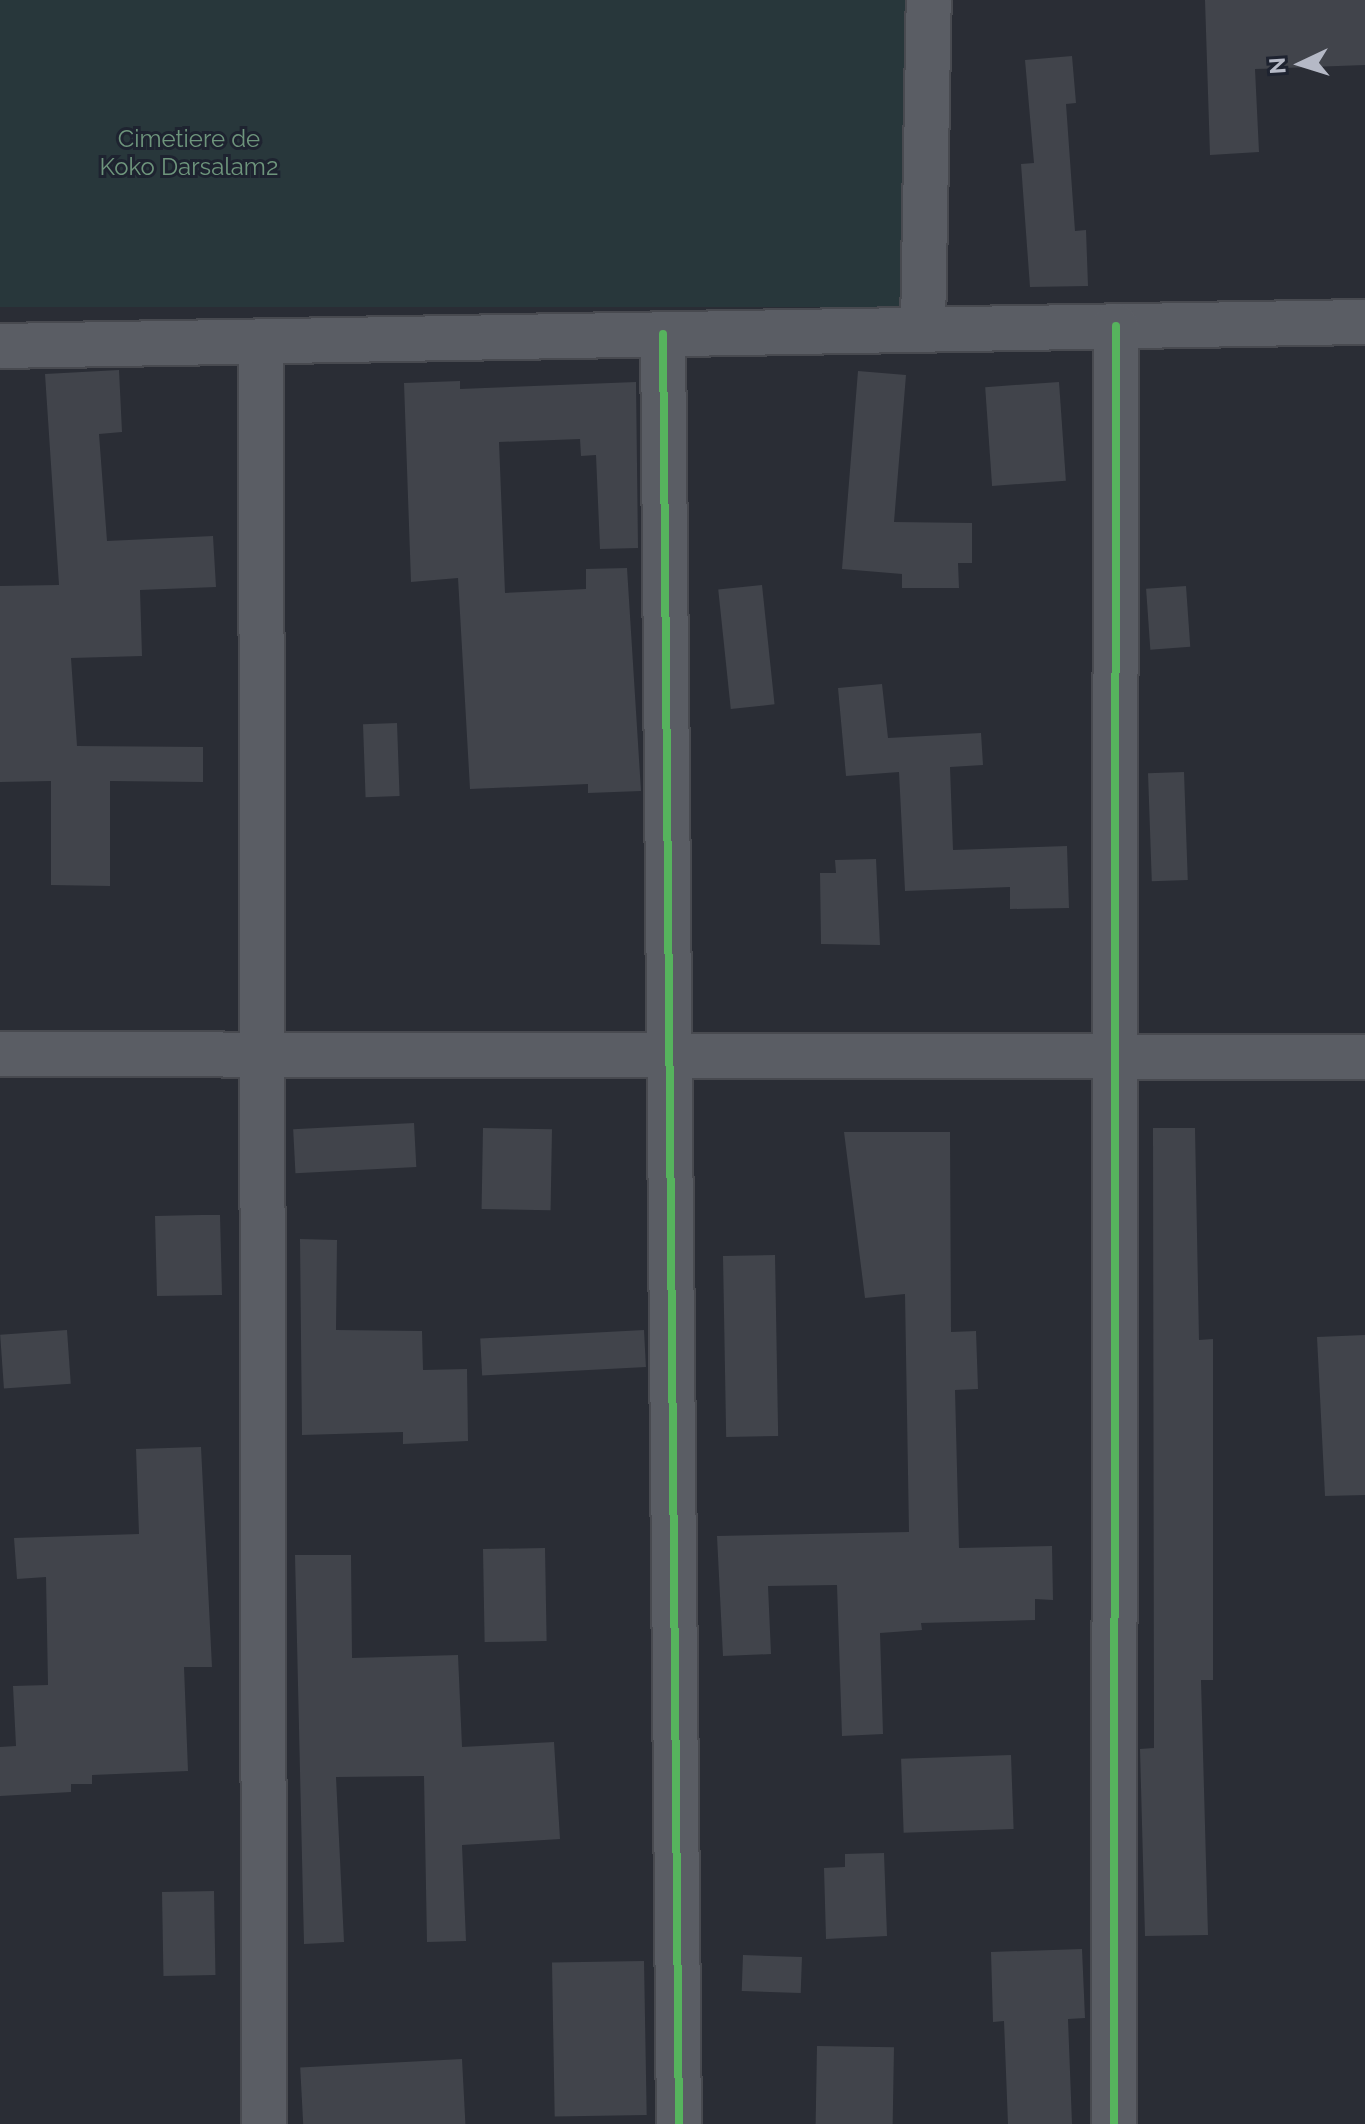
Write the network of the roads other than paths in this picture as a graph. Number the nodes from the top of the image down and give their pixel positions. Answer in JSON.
{"nodes":[{"id":1,"x":929,"y":0,"type":"edge"},
{"id":2,"x":1365,"y":322,"type":"edge"},
{"id":3,"x":1116,"y":326,"type":"junction"},
{"id":4,"x":923,"y":329,"type":"junction"},
{"id":5,"x":663,"y":334,"type":"junction"},
{"id":6,"x":261,"y":341,"type":"junction"},
{"id":7,"x":0,"y":346,"type":"edge"},
{"id":8,"x":0,"y":1054,"type":"edge"},
{"id":9,"x":262,"y":1054,"type":"junction"},
{"id":10,"x":669,"y":1055,"type":"junction"},
{"id":11,"x":1116,"y":1056,"type":"junction"},
{"id":12,"x":1365,"y":1057,"type":"edge"},
{"id":13,"x":264,"y":2124,"type":"edge"},
{"id":14,"x":679,"y":2124,"type":"edge"},
{"id":15,"x":1114,"y":2124,"type":"edge"}],
"edges":[{"from":1,"to":4,"type":"street"},
{"from":2,"to":3,"type":"street"},
{"from":3,"to":4,"type":"street"},
{"from":3,"to":11,"type":"street"},
{"from":4,"to":5,"type":"street"},
{"from":5,"to":6,"type":"street"},
{"from":5,"to":10,"type":"street"},
{"from":6,"to":7,"type":"street"},
{"from":6,"to":9,"type":"street"},
{"from":8,"to":9,"type":"street"},
{"from":9,"to":10,"type":"street"},
{"from":9,"to":13,"type":"street"},
{"from":10,"to":11,"type":"street"},
{"from":10,"to":14,"type":"street"},
{"from":11,"to":12,"type":"street"},
{"from":11,"to":15,"type":"street"}]}
